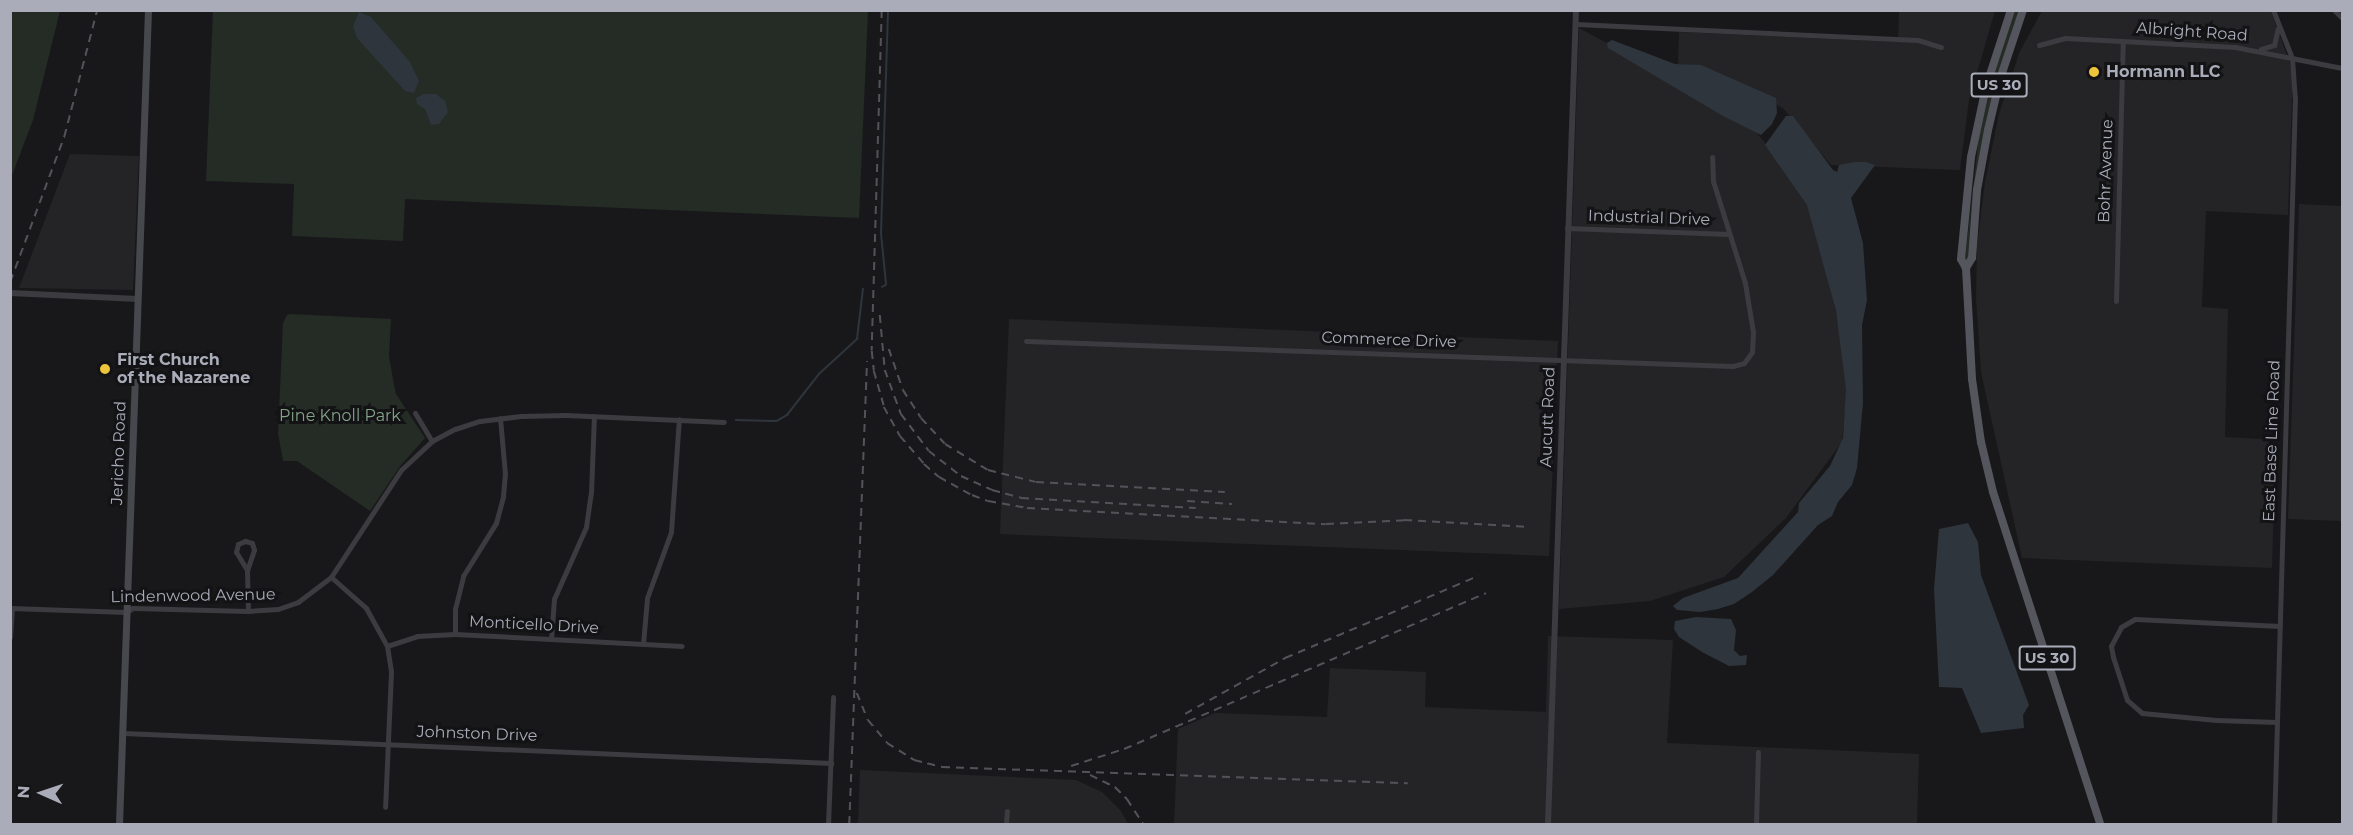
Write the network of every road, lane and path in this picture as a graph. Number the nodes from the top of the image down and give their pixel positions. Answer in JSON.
{"nodes":[{"id":1,"x":148,"y":10,"type":"edge"},
{"id":2,"x":1576,"y":10,"type":"edge"},
{"id":3,"x":2011,"y":10,"type":"edge"},
{"id":4,"x":2023,"y":10,"type":"edge"},
{"id":5,"x":2273,"y":10,"type":"edge"},
{"id":6,"x":2334,"y":10,"type":"edge"},
{"id":7,"x":2343,"y":18,"type":"edge"},
{"id":8,"x":2278,"y":23,"type":"junction"},
{"id":9,"x":1575,"y":24,"type":"junction"},
{"id":10,"x":2123,"y":42,"type":"junction"},
{"id":11,"x":2039,"y":45,"type":"dead end"},
{"id":12,"x":1941,"y":47,"type":"dead end"},
{"id":13,"x":2256,"y":50,"type":"junction"},
{"id":14,"x":2292,"y":58,"type":"junction"},
{"id":15,"x":2343,"y":68,"type":"edge"},
{"id":16,"x":1712,"y":157,"type":"dead end"},
{"id":17,"x":1567,"y":228,"type":"junction"},
{"id":18,"x":1729,"y":234,"type":"junction"},
{"id":19,"x":1966,"y":268,"type":"junction"},
{"id":20,"x":10,"y":293,"type":"edge"},
{"id":21,"x":138,"y":299,"type":"junction"},
{"id":22,"x":2116,"y":301,"type":"dead end"},
{"id":23,"x":1026,"y":341,"type":"dead end"},
{"id":24,"x":1563,"y":360,"type":"junction"},
{"id":25,"x":415,"y":412,"type":"dead end"},
{"id":26,"x":594,"y":416,"type":"junction"},
{"id":27,"x":500,"y":418,"type":"junction"},
{"id":28,"x":679,"y":420,"type":"junction"},
{"id":29,"x":724,"y":422,"type":"dead end"},
{"id":30,"x":432,"y":441,"type":"junction"},
{"id":31,"x":247,"y":570,"type":"junction"},
{"id":32,"x":331,"y":577,"type":"junction"},
{"id":33,"x":11,"y":608,"type":"edge"},
{"id":34,"x":248,"y":611,"type":"junction"},
{"id":35,"x":126,"y":612,"type":"junction"},
{"id":36,"x":2280,"y":626,"type":"junction"},
{"id":37,"x":455,"y":634,"type":"junction"},
{"id":38,"x":10,"y":637,"type":"edge"},
{"id":39,"x":551,"y":639,"type":"junction"},
{"id":40,"x":643,"y":644,"type":"junction"},
{"id":41,"x":387,"y":646,"type":"junction"},
{"id":42,"x":682,"y":646,"type":"dead end"},
{"id":43,"x":833,"y":697,"type":"dead end"},
{"id":44,"x":2277,"y":722,"type":"junction"},
{"id":45,"x":123,"y":733,"type":"junction"},
{"id":46,"x":388,"y":744,"type":"junction"},
{"id":47,"x":1758,"y":752,"type":"dead end"},
{"id":48,"x":831,"y":763,"type":"junction"},
{"id":49,"x":385,"y":807,"type":"dead end"},
{"id":50,"x":1007,"y":811,"type":"dead end"},
{"id":51,"x":119,"y":825,"type":"edge"},
{"id":52,"x":828,"y":825,"type":"edge"},
{"id":53,"x":1006,"y":825,"type":"edge"},
{"id":54,"x":1548,"y":825,"type":"edge"},
{"id":55,"x":1756,"y":825,"type":"edge"},
{"id":56,"x":2100,"y":825,"type":"edge"},
{"id":57,"x":2274,"y":825,"type":"edge"}],
"edges":[{"from":1,"to":21,"type":"main road","name":"Jericho Road"},
{"from":2,"to":9,"type":"street","name":"Aucutt Road"},
{"from":3,"to":19,"type":"main road","number":"US 30"},
{"from":4,"to":19,"type":"main road","number":"US 30"},
{"from":5,"to":8,"type":"street","name":"East Base Line Road"},
{"from":6,"to":7,"type":"street"},
{"from":8,"to":13,"type":"street"},
{"from":8,"to":14,"type":"street","name":"East Base Line Road"},
{"from":9,"to":12,"type":"street"},
{"from":9,"to":17,"type":"street","name":"Aucutt Road"},
{"from":10,"to":11,"type":"street","name":"Albright Road"},
{"from":10,"to":13,"type":"street","name":"Albright Road"},
{"from":10,"to":22,"type":"street","name":"Bohr Avenue"},
{"from":13,"to":14,"type":"street","name":"Albright Road"},
{"from":14,"to":15,"type":"street","name":"Albright Road"},
{"from":14,"to":36,"type":"street","name":"East Base Line Road"},
{"from":16,"to":18,"type":"street"},
{"from":17,"to":18,"type":"street","name":"Industrial Drive"},
{"from":17,"to":24,"type":"street","name":"Aucutt Road"},
{"from":18,"to":24,"type":"street","name":"Commerce Drive"},
{"from":19,"to":56,"type":"main road","number":"US 30"},
{"from":20,"to":21,"type":"street"},
{"from":21,"to":35,"type":"main road","name":"Jericho Road"},
{"from":23,"to":24,"type":"street","name":"Commerce Drive"},
{"from":24,"to":54,"type":"street","name":"Aucutt Road"},
{"from":25,"to":30,"type":"street"},
{"from":26,"to":27,"type":"street","name":"Lindenwood Avenue"},
{"from":26,"to":28,"type":"street","name":"Lindenwood Avenue"},
{"from":26,"to":39,"type":"street"},
{"from":27,"to":30,"type":"street","name":"Lindenwood Avenue"},
{"from":27,"to":37,"type":"street"},
{"from":28,"to":29,"type":"street","name":"Lindenwood Avenue"},
{"from":28,"to":40,"type":"street"},
{"from":30,"to":32,"type":"street","name":"Lindenwood Avenue"},
{"from":31,"to":31,"type":"street"},
{"from":31,"to":34,"type":"street"},
{"from":32,"to":34,"type":"street","name":"Lindenwood Avenue"},
{"from":32,"to":41,"type":"street"},
{"from":33,"to":35,"type":"street","name":"Lindenwood Avenue"},
{"from":33,"to":38,"type":"street"},
{"from":34,"to":35,"type":"street","name":"Lindenwood Avenue"},
{"from":35,"to":45,"type":"main road","name":"Jericho Road"},
{"from":36,"to":44,"type":"street","name":"East Base Line Road"},
{"from":36,"to":44,"type":"street"},
{"from":37,"to":39,"type":"street","name":"Monticello Drive"},
{"from":37,"to":41,"type":"street","name":"Monticello Drive"},
{"from":39,"to":40,"type":"street","name":"Monticello Drive"},
{"from":40,"to":42,"type":"street","name":"Monticello Drive"},
{"from":41,"to":46,"type":"street"},
{"from":43,"to":48,"type":"street"},
{"from":44,"to":57,"type":"street","name":"East Base Line Road"},
{"from":45,"to":46,"type":"street","name":"Johnston Drive"},
{"from":45,"to":51,"type":"main road","name":"Jericho Road"},
{"from":46,"to":48,"type":"street","name":"Johnston Drive"},
{"from":46,"to":49,"type":"street"},
{"from":47,"to":55,"type":"street"},
{"from":48,"to":52,"type":"street"},
{"from":50,"to":53,"type":"street"}]}
